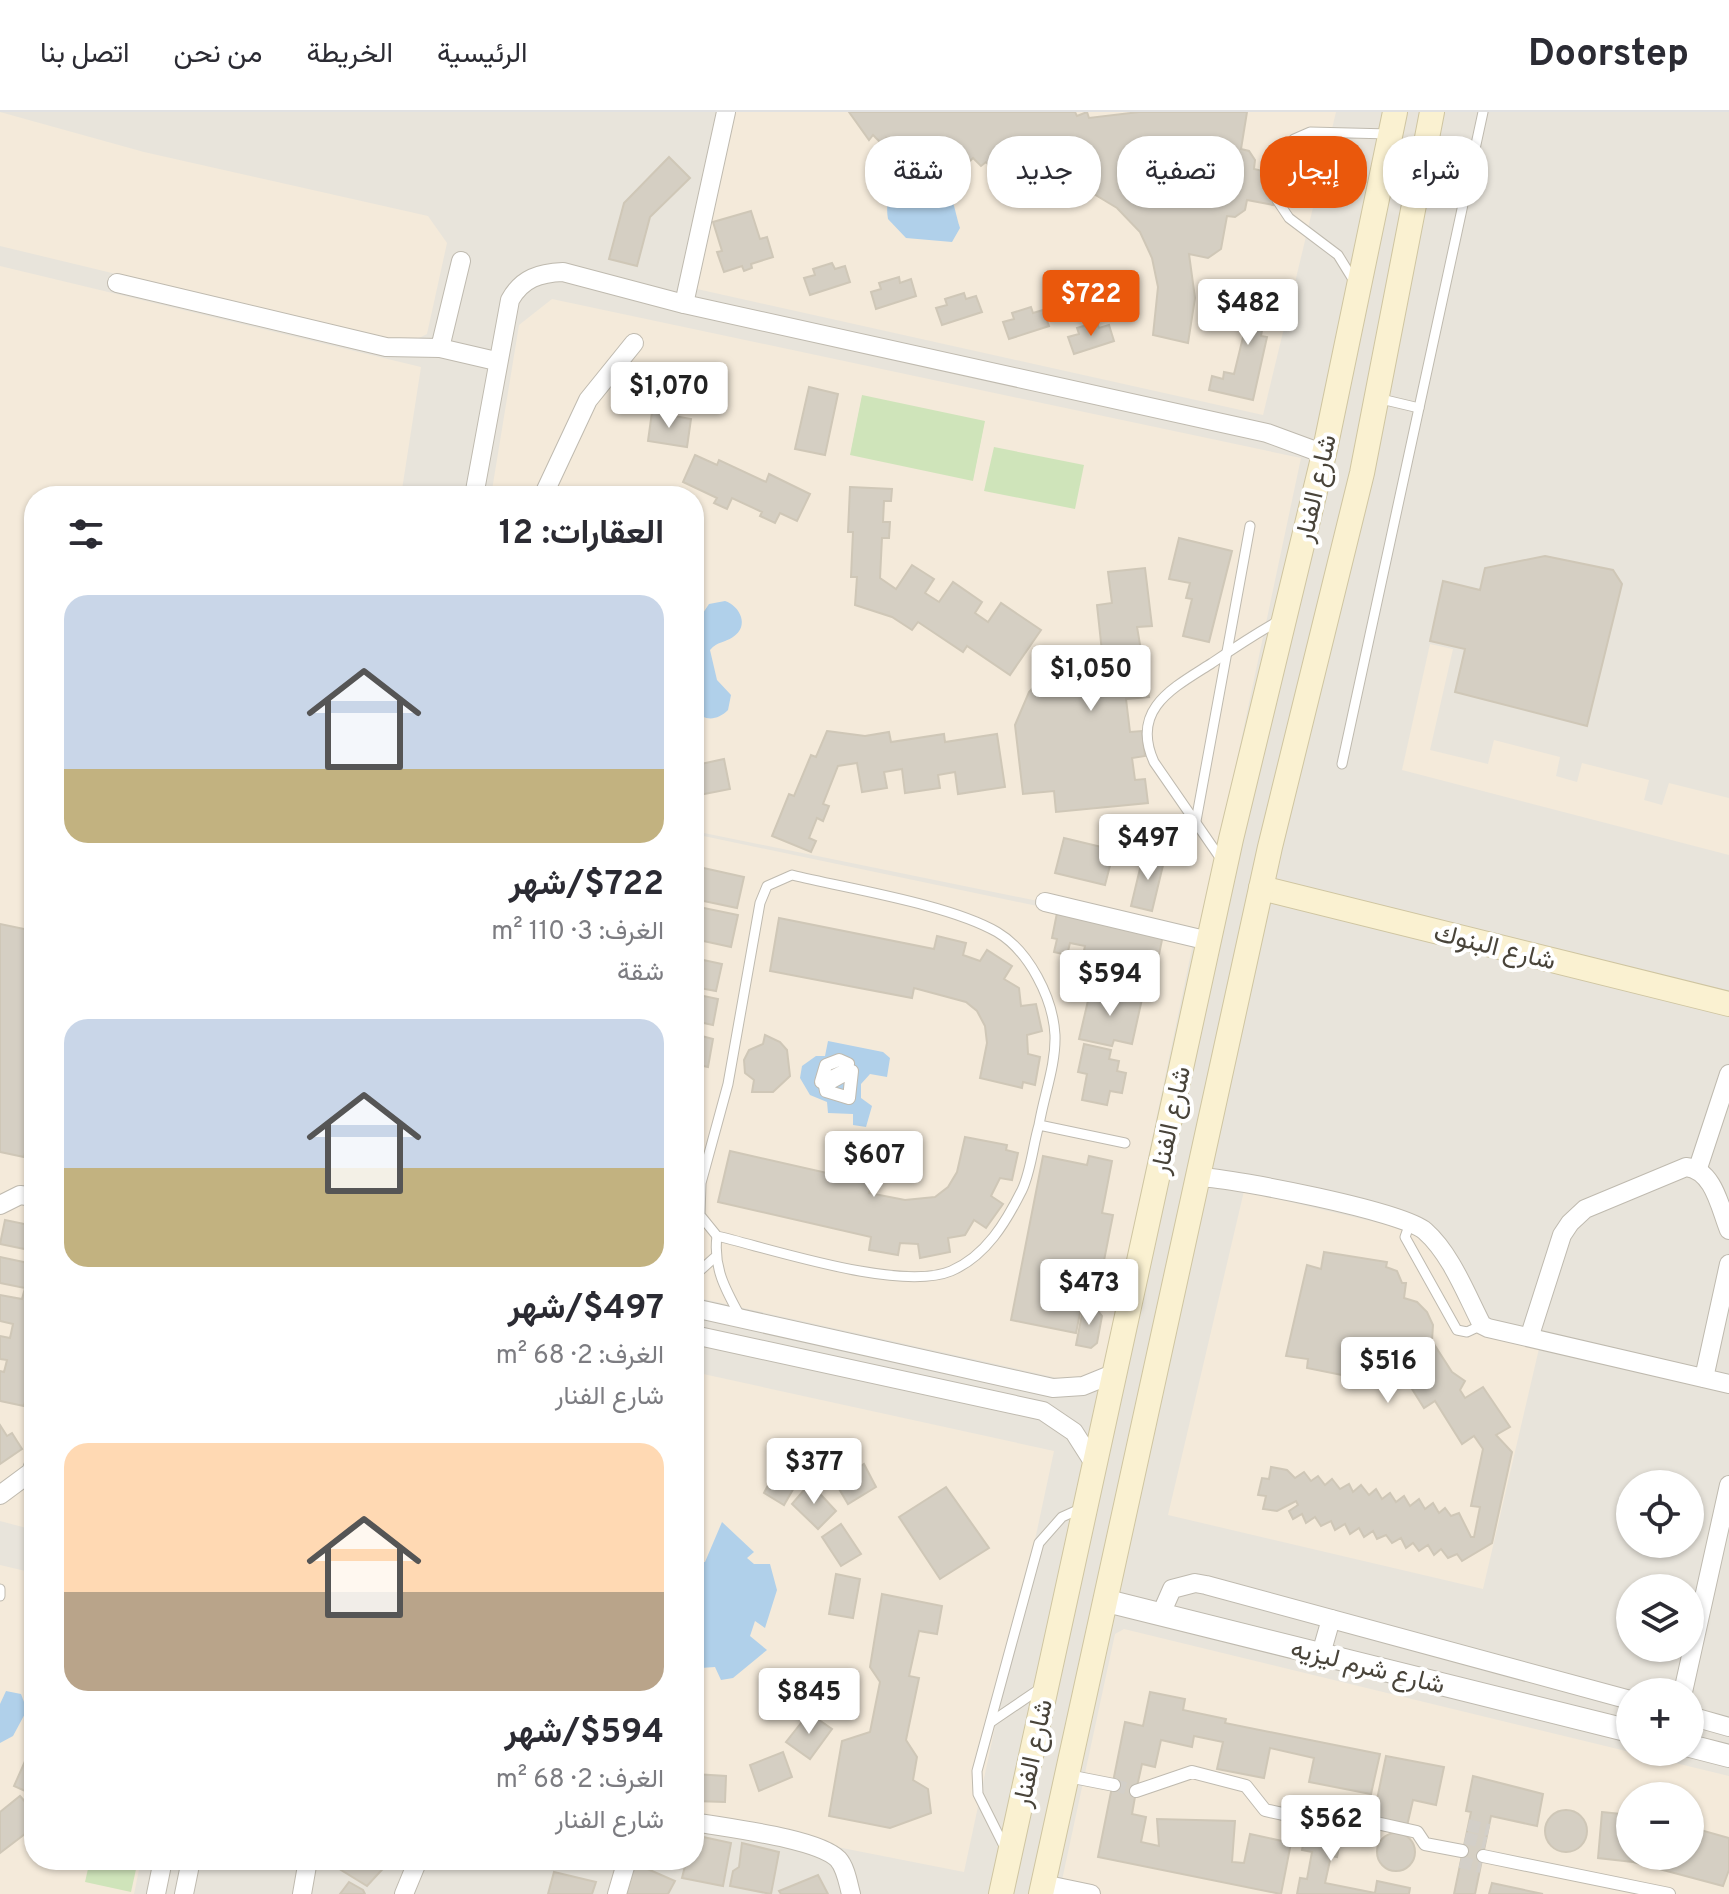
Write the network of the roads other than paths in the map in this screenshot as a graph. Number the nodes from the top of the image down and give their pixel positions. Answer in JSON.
{"nodes":[{"id":1,"x":726,"y":112,"type":"edge"},
{"id":2,"x":1432,"y":112,"type":"edge"},
{"id":3,"x":1483,"y":112,"type":"edge"},
{"id":4,"x":1392,"y":123,"type":"edge"},
{"id":5,"x":461,"y":261,"type":"dead end"},
{"id":6,"x":117,"y":283,"type":"dead end"},
{"id":7,"x":1358,"y":287,"type":"junction"},
{"id":8,"x":684,"y":304,"type":"junction"},
{"id":9,"x":634,"y":343,"type":"dead end"},
{"id":10,"x":440,"y":348,"type":"junction"},
{"id":11,"x":496,"y":361,"type":"junction"},
{"id":12,"x":1336,"y":391,"type":"junction"},
{"id":13,"x":1377,"y":398,"type":"junction"},
{"id":14,"x":1419,"y":408,"type":"junction"},
{"id":15,"x":1324,"y":454,"type":"junction"},
{"id":16,"x":1362,"y":473,"type":"junction"},
{"id":17,"x":476,"y":486,"type":"edge"},
{"id":18,"x":548,"y":486,"type":"edge"},
{"id":19,"x":1250,"y":526,"type":"dead end"},
{"id":20,"x":1283,"y":619,"type":"junction"},
{"id":21,"x":1227,"y":653,"type":"junction"},
{"id":22,"x":1342,"y":764,"type":"dead end"},
{"id":23,"x":1196,"y":821,"type":"junction"},
{"id":24,"x":1225,"y":868,"type":"junction"},
{"id":25,"x":1261,"y":888,"type":"junction"},
{"id":26,"x":1045,"y":902,"type":"dead end"},
{"id":27,"x":1209,"y":941,"type":"junction"},
{"id":28,"x":1729,"y":1004,"type":"edge"},
{"id":29,"x":1729,"y":1074,"type":"edge"},
{"id":30,"x":1039,"y":1125,"type":"junction"},
{"id":31,"x":1125,"y":1143,"type":"dead end"},
{"id":32,"x":1698,"y":1168,"type":"junction"},
{"id":33,"x":704,"y":1172,"type":"edge"},
{"id":34,"x":1200,"y":1177,"type":"junction"},
{"id":35,"x":24,"y":1196,"type":"edge"},
{"id":36,"x":0,"y":1205,"type":"edge"},
{"id":37,"x":704,"y":1220,"type":"edge"},
{"id":38,"x":1410,"y":1223,"type":"junction"},
{"id":39,"x":1729,"y":1230,"type":"edge"},
{"id":40,"x":717,"y":1236,"type":"junction"},
{"id":41,"x":714,"y":1258,"type":"junction"},
{"id":42,"x":1729,"y":1264,"type":"edge"},
{"id":43,"x":704,"y":1267,"type":"edge"},
{"id":44,"x":704,"y":1310,"type":"edge"},
{"id":45,"x":741,"y":1319,"type":"junction"},
{"id":46,"x":1482,"y":1325,"type":"junction"},
{"id":47,"x":1530,"y":1335,"type":"junction"},
{"id":48,"x":704,"y":1337,"type":"edge"},
{"id":49,"x":1115,"y":1373,"type":"junction"},
{"id":50,"x":1704,"y":1378,"type":"junction"},
{"id":51,"x":1729,"y":1384,"type":"edge"},
{"id":52,"x":1095,"y":1465,"type":"junction"},
{"id":53,"x":24,"y":1477,"type":"edge"},
{"id":54,"x":1729,"y":1485,"type":"edge"},
{"id":55,"x":0,"y":1495,"type":"edge"},
{"id":56,"x":1085,"y":1507,"type":"junction"},
{"id":57,"x":1726,"y":1510,"type":"edge"},
{"id":58,"x":0,"y":1589,"type":"edge"},
{"id":59,"x":0,"y":1596,"type":"edge"},
{"id":60,"x":1107,"y":1601,"type":"junction"},
{"id":61,"x":1161,"y":1614,"type":"junction"},
{"id":62,"x":1331,"y":1619,"type":"junction"},
{"id":63,"x":1321,"y":1654,"type":"junction"},
{"id":64,"x":1462,"y":1655,"type":"junction"},
{"id":65,"x":1686,"y":1678,"type":"edge"},
{"id":66,"x":1047,"y":1684,"type":"junction"},
{"id":67,"x":1453,"y":1687,"type":"junction"},
{"id":68,"x":1616,"y":1696,"type":"edge"},
{"id":69,"x":1704,"y":1720,"type":"edge"},
{"id":70,"x":991,"y":1722,"type":"junction"},
{"id":71,"x":1724,"y":1726,"type":"edge"},
{"id":72,"x":1616,"y":1728,"type":"edge"},
{"id":73,"x":1710,"y":1751,"type":"edge"},
{"id":74,"x":1068,"y":1776,"type":"junction"},
{"id":75,"x":1114,"y":1785,"type":"tunnel mouth"},
{"id":76,"x":1136,"y":1791,"type":"tunnel mouth"},
{"id":77,"x":704,"y":1824,"type":"edge"},
{"id":78,"x":1462,"y":1851,"type":"tunnel mouth"},
{"id":79,"x":1483,"y":1856,"type":"tunnel mouth"},
{"id":80,"x":1009,"y":1857,"type":"junction"},
{"id":81,"x":161,"y":1870,"type":"edge"},
{"id":82,"x":189,"y":1870,"type":"edge"},
{"id":83,"x":306,"y":1870,"type":"edge"},
{"id":84,"x":414,"y":1870,"type":"edge"},
{"id":85,"x":624,"y":1870,"type":"edge"},
{"id":86,"x":1042,"y":1889,"type":"edge"},
{"id":87,"x":156,"y":1894,"type":"edge"},
{"id":88,"x":184,"y":1894,"type":"edge"},
{"id":89,"x":302,"y":1894,"type":"edge"},
{"id":90,"x":404,"y":1894,"type":"edge"},
{"id":91,"x":617,"y":1894,"type":"edge"},
{"id":92,"x":851,"y":1894,"type":"edge"},
{"id":93,"x":1001,"y":1894,"type":"edge"},
{"id":94,"x":1091,"y":1894,"type":"edge"},
{"id":95,"x":1669,"y":1894,"type":"edge"}],
"edges":[{"from":1,"to":8,"type":"street"},
{"from":2,"to":13,"type":"main road","name":"شارع الفنار"},
{"from":3,"to":14,"type":"lane"},
{"from":4,"to":7,"type":"main road","name":"شارع الفنار"},
{"from":4,"to":7,"type":"lane"},
{"from":5,"to":10,"type":"street"},
{"from":6,"to":10,"type":"street"},
{"from":7,"to":12,"type":"main road","name":"شارع الفنار"},
{"from":8,"to":11,"type":"street"},
{"from":8,"to":15,"type":"street"},
{"from":9,"to":18,"type":"street"},
{"from":10,"to":11,"type":"street"},
{"from":11,"to":17,"type":"street"},
{"from":12,"to":13,"type":"main road"},
{"from":12,"to":15,"type":"main road","name":"شارع الفنار"},
{"from":13,"to":14,"type":"lane"},
{"from":13,"to":16,"type":"main road","name":"شارع الفنار"},
{"from":14,"to":22,"type":"lane"},
{"from":15,"to":16,"type":"main road"},
{"from":15,"to":20,"type":"main road","name":"شارع الفنار"},
{"from":16,"to":25,"type":"main road","name":"شارع الفنار"},
{"from":19,"to":21,"type":"lane"},
{"from":20,"to":21,"type":"lane"},
{"from":20,"to":24,"type":"main road","name":"شارع الفنار"},
{"from":21,"to":23,"type":"lane"},
{"from":21,"to":23,"type":"lane"},
{"from":23,"to":24,"type":"lane"},
{"from":24,"to":27,"type":"main road","name":"شارع الفنار"},
{"from":25,"to":28,"type":"main road","name":"شارع البنوك"},
{"from":25,"to":34,"type":"main road","name":"شارع الفنار"},
{"from":26,"to":27,"type":"street"},
{"from":27,"to":49,"type":"main road","name":"شارع الفنار"},
{"from":29,"to":32,"type":"street"},
{"from":30,"to":31,"type":"lane"},
{"from":30,"to":33,"type":"lane"},
{"from":30,"to":40,"type":"lane"},
{"from":32,"to":39,"type":"street"},
{"from":32,"to":47,"type":"street"},
{"from":34,"to":38,"type":"street"},
{"from":34,"to":60,"type":"main road","name":"شارع الفنار"},
{"from":35,"to":36,"type":"street"},
{"from":37,"to":40,"type":"lane"},
{"from":38,"to":46,"type":"street"},
{"from":38,"to":46,"type":"lane"},
{"from":40,"to":41,"type":"lane"},
{"from":41,"to":43,"type":"lane"},
{"from":41,"to":45,"type":"lane"},
{"from":42,"to":50,"type":"street"},
{"from":44,"to":45,"type":"street"},
{"from":45,"to":49,"type":"street"},
{"from":46,"to":47,"type":"street"},
{"from":47,"to":50,"type":"street"},
{"from":48,"to":52,"type":"street"},
{"from":49,"to":52,"type":"main road","name":"شارع الفنار"},
{"from":50,"to":51,"type":"street"},
{"from":52,"to":56,"type":"main road","name":"شارع الفنار"},
{"from":53,"to":55,"type":"street"},
{"from":54,"to":57,"type":"street"},
{"from":56,"to":66,"type":"main road","name":"شارع الفنار"},
{"from":56,"to":70,"type":"lane"},
{"from":57,"to":65,"type":"street"},
{"from":58,"to":59,"type":"lane"},
{"from":60,"to":61,"type":"street","name":"شارع شرم ليزيه"},
{"from":60,"to":74,"type":"main road","name":"شارع الفنار"},
{"from":61,"to":62,"type":"street"},
{"from":61,"to":63,"type":"street","name":"شارع شرم ليزيه"},
{"from":62,"to":63,"type":"street"},
{"from":62,"to":64,"type":"street"},
{"from":63,"to":67,"type":"street","name":"شارع شرم ليزيه"},
{"from":64,"to":67,"type":"street"},
{"from":64,"to":68,"type":"street"},
{"from":66,"to":70,"type":"lane"},
{"from":66,"to":80,"type":"main road","name":"شارع الفنار"},
{"from":67,"to":72,"type":"street","name":"شارع شرم ليزيه"},
{"from":69,"to":71,"type":"street"},
{"from":70,"to":80,"type":"lane"},
{"from":71,"to":73,"type":"street"},
{"from":74,"to":75,"type":"street"},
{"from":74,"to":86,"type":"main road","name":"شارع الفنار"},
{"from":76,"to":78,"type":"street"},
{"from":77,"to":92,"type":"street"},
{"from":79,"to":95,"type":"street"},
{"from":80,"to":93,"type":"main road","name":"شارع الفنار"},
{"from":81,"to":87,"type":"street"},
{"from":82,"to":88,"type":"street"},
{"from":83,"to":89,"type":"street"},
{"from":84,"to":90,"type":"street"},
{"from":85,"to":91,"type":"street"},
{"from":86,"to":94,"type":"street"}]}
